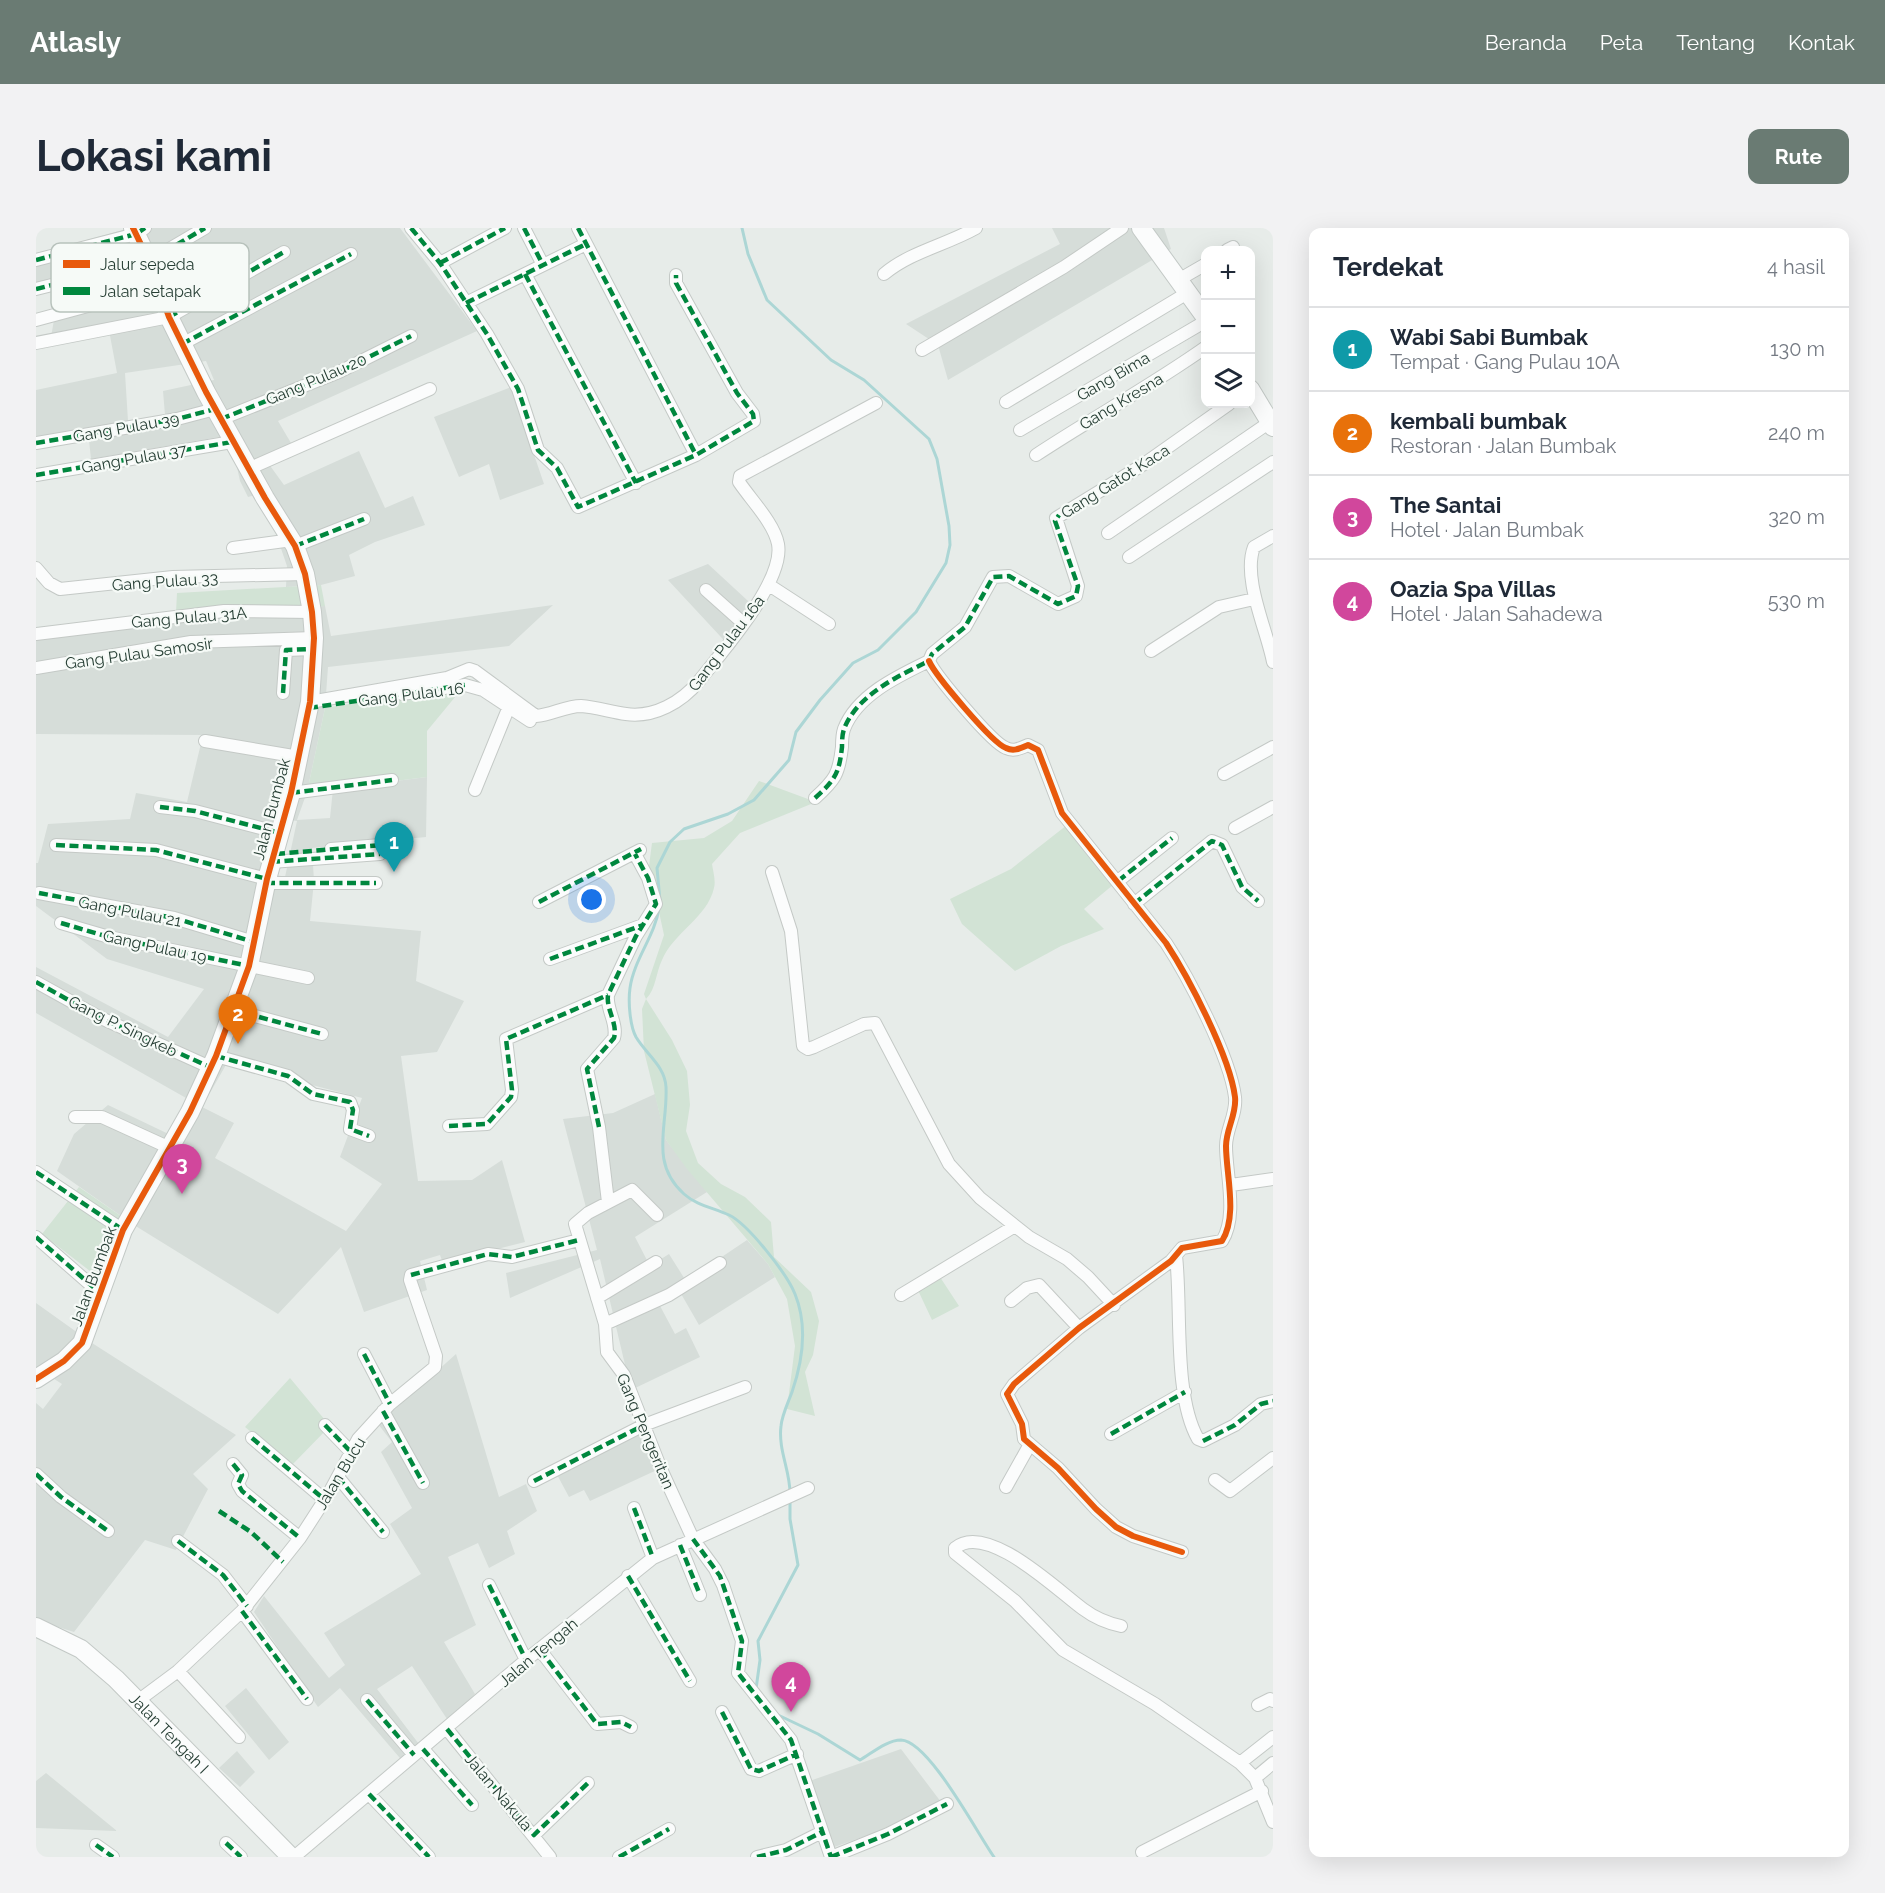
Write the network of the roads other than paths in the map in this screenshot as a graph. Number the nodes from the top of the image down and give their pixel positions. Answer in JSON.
{"nodes":[{"id":1,"x":205,"y":228,"type":"edge"},
{"id":2,"x":411,"y":228,"type":"edge"},
{"id":3,"x":505,"y":228,"type":"edge"},
{"id":4,"x":524,"y":228,"type":"edge"},
{"id":5,"x":578,"y":228,"type":"edge"},
{"id":6,"x":976,"y":228,"type":"edge"},
{"id":7,"x":1122,"y":228,"type":"edge"},
{"id":8,"x":1141,"y":228,"type":"edge"},
{"id":9,"x":138,"y":230,"type":"edge"},
{"id":10,"x":94,"y":243,"type":"edge"},
{"id":11,"x":180,"y":243,"type":"edge"},
{"id":12,"x":586,"y":244,"type":"junction"},
{"id":13,"x":284,"y":252,"type":"dead end"},
{"id":14,"x":351,"y":254,"type":"dead end"},
{"id":15,"x":51,"y":256,"type":"edge"},
{"id":16,"x":36,"y":260,"type":"edge"},
{"id":17,"x":440,"y":263,"type":"junction"},
{"id":18,"x":543,"y":265,"type":"junction"},
{"id":19,"x":1201,"y":269,"type":"edge"},
{"id":20,"x":249,"y":271,"type":"edge"},
{"id":21,"x":525,"y":274,"type":"junction"},
{"id":22,"x":884,"y":274,"type":"dead end"},
{"id":23,"x":676,"y":275,"type":"dead end"},
{"id":24,"x":51,"y":285,"type":"edge"},
{"id":25,"x":1184,"y":285,"type":"junction"},
{"id":26,"x":36,"y":289,"type":"edge"},
{"id":27,"x":466,"y":303,"type":"junction"},
{"id":28,"x":249,"y":308,"type":"edge"},
{"id":29,"x":1201,"y":311,"type":"edge"},
{"id":30,"x":66,"y":312,"type":"edge"},
{"id":31,"x":167,"y":312,"type":"edge"},
{"id":32,"x":176,"y":312,"type":"edge"},
{"id":33,"x":242,"y":312,"type":"edge"},
{"id":34,"x":169,"y":316,"type":"junction"},
{"id":35,"x":36,"y":320,"type":"edge"},
{"id":36,"x":1201,"y":322,"type":"edge"},
{"id":37,"x":411,"y":336,"type":"dead end"},
{"id":38,"x":36,"y":344,"type":"edge"},
{"id":39,"x":182,"y":344,"type":"junction"},
{"id":40,"x":922,"y":350,"type":"dead end"},
{"id":41,"x":1201,"y":350,"type":"edge"},
{"id":42,"x":430,"y":389,"type":"dead end"},
{"id":43,"x":1255,"y":396,"type":"edge"},
{"id":44,"x":1006,"y":402,"type":"dead end"},
{"id":45,"x":876,"y":403,"type":"dead end"},
{"id":46,"x":1223,"y":408,"type":"edge"},
{"id":47,"x":218,"y":414,"type":"junction"},
{"id":48,"x":1272,"y":425,"type":"edge"},
{"id":49,"x":1020,"y":430,"type":"dead end"},
{"id":50,"x":232,"y":442,"type":"junction"},
{"id":51,"x":36,"y":443,"type":"edge"},
{"id":52,"x":696,"y":455,"type":"junction"},
{"id":53,"x":1036,"y":455,"type":"dead end"},
{"id":54,"x":1273,"y":462,"type":"edge"},
{"id":55,"x":248,"y":469,"type":"junction"},
{"id":56,"x":36,"y":475,"type":"edge"},
{"id":57,"x":636,"y":483,"type":"junction"},
{"id":58,"x":364,"y":519,"type":"dead end"},
{"id":59,"x":1108,"y":533,"type":"dead end"},
{"id":60,"x":1273,"y":536,"type":"edge"},
{"id":61,"x":294,"y":543,"type":"junction"},
{"id":62,"x":233,"y":548,"type":"dead end"},
{"id":63,"x":1129,"y":557,"type":"dead end"},
{"id":64,"x":36,"y":568,"type":"edge"},
{"id":65,"x":305,"y":574,"type":"junction"},
{"id":66,"x":769,"y":585,"type":"junction"},
{"id":67,"x":706,"y":590,"type":"dead end"},
{"id":68,"x":1254,"y":599,"type":"junction"},
{"id":69,"x":312,"y":612,"type":"junction"},
{"id":70,"x":743,"y":623,"type":"junction"},
{"id":71,"x":829,"y":624,"type":"dead end"},
{"id":72,"x":36,"y":634,"type":"edge"},
{"id":73,"x":314,"y":643,"type":"junction"},
{"id":74,"x":1151,"y":651,"type":"dead end"},
{"id":75,"x":929,"y":661,"type":"junction"},
{"id":76,"x":1273,"y":662,"type":"edge"},
{"id":77,"x":36,"y":668,"type":"edge"},
{"id":78,"x":284,"y":693,"type":"dead end"},
{"id":79,"x":309,"y":705,"type":"junction"},
{"id":80,"x":508,"y":708,"type":"junction"},
{"id":81,"x":530,"y":721,"type":"dead end"},
{"id":82,"x":205,"y":741,"type":"dead end"},
{"id":83,"x":1273,"y":747,"type":"edge"},
{"id":84,"x":299,"y":758,"type":"junction"},
{"id":85,"x":1224,"y":774,"type":"dead end"},
{"id":86,"x":392,"y":780,"type":"dead end"},
{"id":87,"x":475,"y":790,"type":"dead end"},
{"id":88,"x":291,"y":793,"type":"junction"},
{"id":89,"x":815,"y":798,"type":"dead end"},
{"id":90,"x":160,"y":807,"type":"dead end"},
{"id":91,"x":1273,"y":807,"type":"edge"},
{"id":92,"x":1235,"y":828,"type":"dead end"},
{"id":93,"x":280,"y":833,"type":"junction"},
{"id":94,"x":1172,"y":838,"type":"dead end"},
{"id":95,"x":56,"y":845,"type":"dead end"},
{"id":96,"x":380,"y":850,"type":"dead end"},
{"id":97,"x":269,"y":870,"type":"junction"},
{"id":98,"x":772,"y":872,"type":"dead end"},
{"id":99,"x":1118,"y":881,"type":"junction"},
{"id":100,"x":376,"y":883,"type":"dead end"},
{"id":101,"x":39,"y":893,"type":"dead end"},
{"id":102,"x":1258,"y":901,"type":"dead end"},
{"id":103,"x":539,"y":902,"type":"dead end"},
{"id":104,"x":1134,"y":904,"type":"junction"},
{"id":105,"x":62,"y":923,"type":"dead end"},
{"id":106,"x":643,"y":925,"type":"junction"},
{"id":107,"x":254,"y":942,"type":"junction"},
{"id":108,"x":550,"y":959,"type":"dead end"},
{"id":109,"x":249,"y":966,"type":"junction"},
{"id":110,"x":308,"y":978,"type":"dead end"},
{"id":111,"x":36,"y":982,"type":"edge"},
{"id":112,"x":608,"y":994,"type":"junction"},
{"id":113,"x":233,"y":1010,"type":"junction"},
{"id":114,"x":322,"y":1034,"type":"dead end"},
{"id":115,"x":214,"y":1062,"type":"junction"},
{"id":116,"x":75,"y":1118,"type":"dead end"},
{"id":117,"x":449,"y":1126,"type":"dead end"},
{"id":118,"x":369,"y":1136,"type":"dead end"},
{"id":119,"x":170,"y":1148,"type":"junction"},
{"id":120,"x":36,"y":1172,"type":"edge"},
{"id":121,"x":1273,"y":1179,"type":"edge"},
{"id":122,"x":1231,"y":1185,"type":"junction"},
{"id":123,"x":608,"y":1202,"type":"junction"},
{"id":124,"x":657,"y":1215,"type":"dead end"},
{"id":125,"x":1015,"y":1226,"type":"junction"},
{"id":126,"x":123,"y":1230,"type":"junction"},
{"id":127,"x":36,"y":1237,"type":"edge"},
{"id":128,"x":579,"y":1240,"type":"junction"},
{"id":129,"x":1176,"y":1256,"type":"junction"},
{"id":130,"x":656,"y":1262,"type":"dead end"},
{"id":131,"x":720,"y":1263,"type":"dead end"},
{"id":132,"x":100,"y":1293,"type":"junction"},
{"id":133,"x":902,"y":1295,"type":"dead end"},
{"id":134,"x":597,"y":1298,"type":"junction"},
{"id":135,"x":1011,"y":1301,"type":"dead end"},
{"id":136,"x":1114,"y":1305,"type":"junction"},
{"id":137,"x":605,"y":1324,"type":"junction"},
{"id":138,"x":1079,"y":1328,"type":"junction"},
{"id":139,"x":364,"y":1354,"type":"dead end"},
{"id":140,"x":38,"y":1376,"type":"edge"},
{"id":141,"x":745,"y":1387,"type":"dead end"},
{"id":142,"x":1185,"y":1392,"type":"junction"},
{"id":143,"x":1273,"y":1401,"type":"edge"},
{"id":144,"x":387,"y":1407,"type":"junction"},
{"id":145,"x":324,"y":1425,"type":"dead end"},
{"id":146,"x":644,"y":1425,"type":"junction"},
{"id":147,"x":1111,"y":1434,"type":"dead end"},
{"id":148,"x":252,"y":1438,"type":"dead end"},
{"id":149,"x":1029,"y":1446,"type":"junction"},
{"id":150,"x":350,"y":1451,"type":"junction"},
{"id":151,"x":1273,"y":1458,"type":"edge"},
{"id":152,"x":233,"y":1464,"type":"dead end"},
{"id":153,"x":36,"y":1474,"type":"edge"},
{"id":154,"x":338,"y":1477,"type":"junction"},
{"id":155,"x":1215,"y":1480,"type":"dead end"},
{"id":156,"x":534,"y":1481,"type":"dead end"},
{"id":157,"x":423,"y":1483,"type":"dead end"},
{"id":158,"x":1006,"y":1487,"type":"dead end"},
{"id":159,"x":808,"y":1488,"type":"dead end"},
{"id":160,"x":325,"y":1500,"type":"junction"},
{"id":161,"x":634,"y":1508,"type":"dead end"},
{"id":162,"x":108,"y":1531,"type":"dead end"},
{"id":163,"x":383,"y":1532,"type":"dead end"},
{"id":164,"x":300,"y":1538,"type":"junction"},
{"id":165,"x":693,"y":1539,"type":"junction"},
{"id":166,"x":178,"y":1541,"type":"dead end"},
{"id":167,"x":680,"y":1545,"type":"junction"},
{"id":168,"x":1182,"y":1552,"type":"dead end"},
{"id":169,"x":653,"y":1558,"type":"junction"},
{"id":170,"x":628,"y":1576,"type":"junction"},
{"id":171,"x":489,"y":1585,"type":"dead end"},
{"id":172,"x":700,"y":1595,"type":"dead end"},
{"id":173,"x":244,"y":1608,"type":"junction"},
{"id":174,"x":1121,"y":1626,"type":"dead end"},
{"id":175,"x":36,"y":1627,"type":"edge"},
{"id":176,"x":540,"y":1650,"type":"junction"},
{"id":177,"x":526,"y":1660,"type":"junction"},
{"id":178,"x":178,"y":1671,"type":"junction"},
{"id":179,"x":690,"y":1681,"type":"dead end"},
{"id":180,"x":307,"y":1699,"type":"dead end"},
{"id":181,"x":139,"y":1700,"type":"junction"},
{"id":182,"x":367,"y":1700,"type":"dead end"},
{"id":183,"x":1273,"y":1701,"type":"edge"},
{"id":184,"x":1258,"y":1705,"type":"dead end"},
{"id":185,"x":722,"y":1712,"type":"dead end"},
{"id":186,"x":631,"y":1727,"type":"dead end"},
{"id":187,"x":447,"y":1729,"type":"junction"},
{"id":188,"x":239,"y":1737,"type":"dead end"},
{"id":189,"x":1273,"y":1737,"type":"edge"},
{"id":190,"x":418,"y":1752,"type":"junction"},
{"id":191,"x":797,"y":1754,"type":"junction"},
{"id":192,"x":1240,"y":1763,"type":"junction"},
{"id":193,"x":1273,"y":1763,"type":"edge"},
{"id":194,"x":1255,"y":1778,"type":"junction"},
{"id":195,"x":588,"y":1783,"type":"dead end"},
{"id":196,"x":1262,"y":1791,"type":"junction"},
{"id":197,"x":369,"y":1794,"type":"junction"},
{"id":198,"x":947,"y":1804,"type":"dead end"},
{"id":199,"x":472,"y":1805,"type":"dead end"},
{"id":200,"x":1273,"y":1822,"type":"edge"},
{"id":201,"x":669,"y":1828,"type":"dead end"},
{"id":202,"x":822,"y":1832,"type":"junction"},
{"id":203,"x":534,"y":1835,"type":"junction"},
{"id":204,"x":226,"y":1843,"type":"dead end"},
{"id":205,"x":96,"y":1845,"type":"dead end"},
{"id":206,"x":1142,"y":1852,"type":"dead end"},
{"id":207,"x":113,"y":1857,"type":"edge"},
{"id":208,"x":241,"y":1857,"type":"edge"},
{"id":209,"x":293,"y":1857,"type":"edge"},
{"id":210,"x":429,"y":1857,"type":"edge"},
{"id":211,"x":550,"y":1857,"type":"edge"},
{"id":212,"x":619,"y":1857,"type":"edge"},
{"id":213,"x":757,"y":1857,"type":"edge"},
{"id":214,"x":831,"y":1857,"type":"edge"}],
"edges":[{"from":1,"to":11,"type":"street"},
{"from":2,"to":17,"type":"street"},
{"from":3,"to":17,"type":"street"},
{"from":4,"to":18,"type":"street"},
{"from":5,"to":12,"type":"street"},
{"from":6,"to":22,"type":"street"},
{"from":7,"to":40,"type":"street"},
{"from":8,"to":25,"type":"street"},
{"from":9,"to":10,"type":"street"},
{"from":12,"to":18,"type":"street"},
{"from":12,"to":52,"type":"street"},
{"from":13,"to":20,"type":"street"},
{"from":14,"to":28,"type":"street"},
{"from":15,"to":16,"type":"street"},
{"from":17,"to":27,"type":"street"},
{"from":18,"to":21,"type":"street"},
{"from":19,"to":25,"type":"street"},
{"from":21,"to":27,"type":"street"},
{"from":21,"to":57,"type":"street"},
{"from":23,"to":52,"type":"street"},
{"from":24,"to":26,"type":"street"},
{"from":25,"to":29,"type":"street"},
{"from":25,"to":44,"type":"street"},
{"from":27,"to":57,"type":"street"},
{"from":30,"to":35,"type":"street"},
{"from":31,"to":34,"type":"street","name":"Jalan Bumbak"},
{"from":32,"to":34,"type":"street"},
{"from":33,"to":39,"type":"street"},
{"from":34,"to":38,"type":"street"},
{"from":34,"to":39,"type":"street","name":"Jalan Bumbak"},
{"from":36,"to":49,"type":"street","name":"Gang Bima"},
{"from":37,"to":47,"type":"street","name":"Gang Pulau 20"},
{"from":39,"to":47,"type":"street","name":"Jalan Bumbak"},
{"from":41,"to":53,"type":"street","name":"Gang Kresna"},
{"from":42,"to":55,"type":"street"},
{"from":43,"to":48,"type":"street"},
{"from":45,"to":66,"type":"street"},
{"from":46,"to":75,"type":"street","name":"Gang Gatot Kaca"},
{"from":47,"to":50,"type":"street","name":"Jalan Bumbak"},
{"from":47,"to":51,"type":"street","name":"Gang Pulau 39"},
{"from":48,"to":59,"type":"street"},
{"from":50,"to":55,"type":"street","name":"Jalan Bumbak"},
{"from":50,"to":56,"type":"street","name":"Gang Pulau 37"},
{"from":52,"to":57,"type":"street"},
{"from":54,"to":63,"type":"street"},
{"from":55,"to":61,"type":"street","name":"Jalan Bumbak"},
{"from":58,"to":61,"type":"street"},
{"from":60,"to":68,"type":"street"},
{"from":61,"to":62,"type":"street"},
{"from":61,"to":65,"type":"street","name":"Jalan Bumbak"},
{"from":64,"to":65,"type":"street","name":"Gang Pulau 33"},
{"from":65,"to":69,"type":"street","name":"Jalan Bumbak"},
{"from":66,"to":70,"type":"street","name":"Gang Pulau 16a"},
{"from":66,"to":71,"type":"street","name":"Gang Pulau 16a"},
{"from":67,"to":70,"type":"street"},
{"from":68,"to":74,"type":"street"},
{"from":68,"to":76,"type":"street"},
{"from":69,"to":72,"type":"street","name":"Gang Pulau 31A"},
{"from":69,"to":73,"type":"street","name":"Jalan Bumbak"},
{"from":70,"to":79,"type":"street","name":"Gang Pulau 16a"},
{"from":73,"to":77,"type":"street","name":"Gang Pulau Samosir"},
{"from":73,"to":78,"type":"street"},
{"from":73,"to":79,"type":"street","name":"Jalan Bumbak"},
{"from":75,"to":89,"type":"street"},
{"from":75,"to":99,"type":"street"},
{"from":79,"to":80,"type":"street","name":"Gang Pulau 16"},
{"from":79,"to":84,"type":"street","name":"Jalan Bumbak"},
{"from":80,"to":81,"type":"street","name":"Gang Pulau 16"},
{"from":80,"to":87,"type":"street"},
{"from":82,"to":84,"type":"street"},
{"from":83,"to":85,"type":"street"},
{"from":84,"to":88,"type":"street","name":"Jalan Bumbak"},
{"from":86,"to":88,"type":"street"},
{"from":88,"to":93,"type":"street","name":"Jalan Bumbak"},
{"from":90,"to":93,"type":"street"},
{"from":91,"to":92,"type":"street"},
{"from":93,"to":97,"type":"street","name":"Jalan Bumbak"},
{"from":94,"to":99,"type":"street"},
{"from":95,"to":97,"type":"street"},
{"from":96,"to":97,"type":"street"},
{"from":97,"to":100,"type":"street"},
{"from":97,"to":107,"type":"street","name":"Jalan Bumbak"},
{"from":98,"to":125,"type":"street"},
{"from":99,"to":104,"type":"street"},
{"from":101,"to":107,"type":"street","name":"Gang Pulau 21"},
{"from":102,"to":104,"type":"street"},
{"from":103,"to":106,"type":"street"},
{"from":104,"to":122,"type":"street"},
{"from":105,"to":109,"type":"street","name":"Gang Pulau 19"},
{"from":106,"to":108,"type":"street"},
{"from":106,"to":112,"type":"street"},
{"from":107,"to":109,"type":"street","name":"Jalan Bumbak"},
{"from":109,"to":110,"type":"street","name":"Gang Pulau 19"},
{"from":109,"to":113,"type":"street","name":"Jalan Bumbak"},
{"from":111,"to":115,"type":"street","name":"Gang P. Singkeb"},
{"from":112,"to":117,"type":"street"},
{"from":112,"to":123,"type":"street"},
{"from":113,"to":114,"type":"street"},
{"from":113,"to":115,"type":"street","name":"Jalan Bumbak"},
{"from":115,"to":118,"type":"street","name":"Gang P. Singkeb"},
{"from":115,"to":119,"type":"street","name":"Jalan Bumbak"},
{"from":116,"to":119,"type":"street"},
{"from":119,"to":126,"type":"street","name":"Jalan Bumbak"},
{"from":120,"to":126,"type":"street"},
{"from":121,"to":122,"type":"street"},
{"from":122,"to":129,"type":"street"},
{"from":123,"to":124,"type":"street"},
{"from":123,"to":128,"type":"street"},
{"from":125,"to":133,"type":"street"},
{"from":125,"to":136,"type":"street"},
{"from":126,"to":132,"type":"street","name":"Jalan Bumbak"},
{"from":127,"to":132,"type":"street"},
{"from":128,"to":134,"type":"street","name":"Gang Pengeritan"},
{"from":128,"to":144,"type":"street","name":"Jalan Bucu"},
{"from":129,"to":136,"type":"street"},
{"from":129,"to":142,"type":"street"},
{"from":130,"to":134,"type":"street"},
{"from":131,"to":137,"type":"street"},
{"from":132,"to":140,"type":"street","name":"Jalan Bumbak"},
{"from":134,"to":137,"type":"street","name":"Gang Pengeritan"},
{"from":135,"to":138,"type":"street"},
{"from":136,"to":138,"type":"street"},
{"from":137,"to":146,"type":"street","name":"Gang Pengeritan"},
{"from":138,"to":149,"type":"street"},
{"from":139,"to":144,"type":"street"},
{"from":141,"to":146,"type":"street"},
{"from":142,"to":143,"type":"street"},
{"from":142,"to":147,"type":"street"},
{"from":144,"to":150,"type":"street","name":"Jalan Bucu"},
{"from":144,"to":157,"type":"street"},
{"from":145,"to":150,"type":"street"},
{"from":146,"to":156,"type":"street"},
{"from":146,"to":165,"type":"street","name":"Gang Pengeritan"},
{"from":148,"to":160,"type":"street"},
{"from":149,"to":158,"type":"street"},
{"from":149,"to":168,"type":"street"},
{"from":150,"to":154,"type":"street","name":"Jalan Bucu"},
{"from":151,"to":155,"type":"street"},
{"from":152,"to":164,"type":"street"},
{"from":153,"to":162,"type":"street"},
{"from":154,"to":160,"type":"street","name":"Jalan Bucu"},
{"from":154,"to":163,"type":"street"},
{"from":159,"to":165,"type":"street","name":"Jalan Tengah"},
{"from":160,"to":164,"type":"street","name":"Jalan Bucu"},
{"from":161,"to":169,"type":"street"},
{"from":164,"to":173,"type":"street","name":"Jalan Bucu"},
{"from":165,"to":167,"type":"street","name":"Jalan Tengah"},
{"from":165,"to":191,"type":"street","name":"Gang Pengeritan"},
{"from":166,"to":173,"type":"street"},
{"from":167,"to":169,"type":"street","name":"Jalan Tengah"},
{"from":167,"to":172,"type":"street"},
{"from":169,"to":170,"type":"street","name":"Jalan Tengah"},
{"from":170,"to":176,"type":"street","name":"Jalan Tengah"},
{"from":170,"to":179,"type":"street"},
{"from":171,"to":177,"type":"street"},
{"from":173,"to":178,"type":"street","name":"Jalan Bucu"},
{"from":173,"to":180,"type":"street"},
{"from":174,"to":192,"type":"street"},
{"from":175,"to":181,"type":"street","name":"Jalan Tengah I"},
{"from":176,"to":177,"type":"street","name":"Jalan Tengah"},
{"from":176,"to":186,"type":"street"},
{"from":177,"to":187,"type":"street","name":"Jalan Tengah"},
{"from":178,"to":181,"type":"street","name":"Jalan Bucu"},
{"from":178,"to":188,"type":"street"},
{"from":181,"to":209,"type":"street","name":"Jalan Tengah I"},
{"from":182,"to":190,"type":"street"},
{"from":183,"to":184,"type":"street"},
{"from":185,"to":191,"type":"street"},
{"from":187,"to":190,"type":"street","name":"Jalan Tengah"},
{"from":187,"to":203,"type":"street","name":"Jalan Nakula"},
{"from":189,"to":192,"type":"street"},
{"from":190,"to":197,"type":"street","name":"Jalan Tengah"},
{"from":190,"to":199,"type":"street"},
{"from":191,"to":202,"type":"street"},
{"from":192,"to":194,"type":"street"},
{"from":193,"to":194,"type":"street"},
{"from":194,"to":196,"type":"street"},
{"from":195,"to":203,"type":"street"},
{"from":196,"to":200,"type":"street"},
{"from":196,"to":206,"type":"street"},
{"from":197,"to":209,"type":"street","name":"Jalan Tengah"},
{"from":197,"to":210,"type":"street"},
{"from":198,"to":214,"type":"street"},
{"from":201,"to":212,"type":"street"},
{"from":202,"to":213,"type":"street"},
{"from":202,"to":214,"type":"street"},
{"from":203,"to":211,"type":"street","name":"Jalan Nakula"},
{"from":204,"to":208,"type":"street"},
{"from":205,"to":207,"type":"street"}]}
